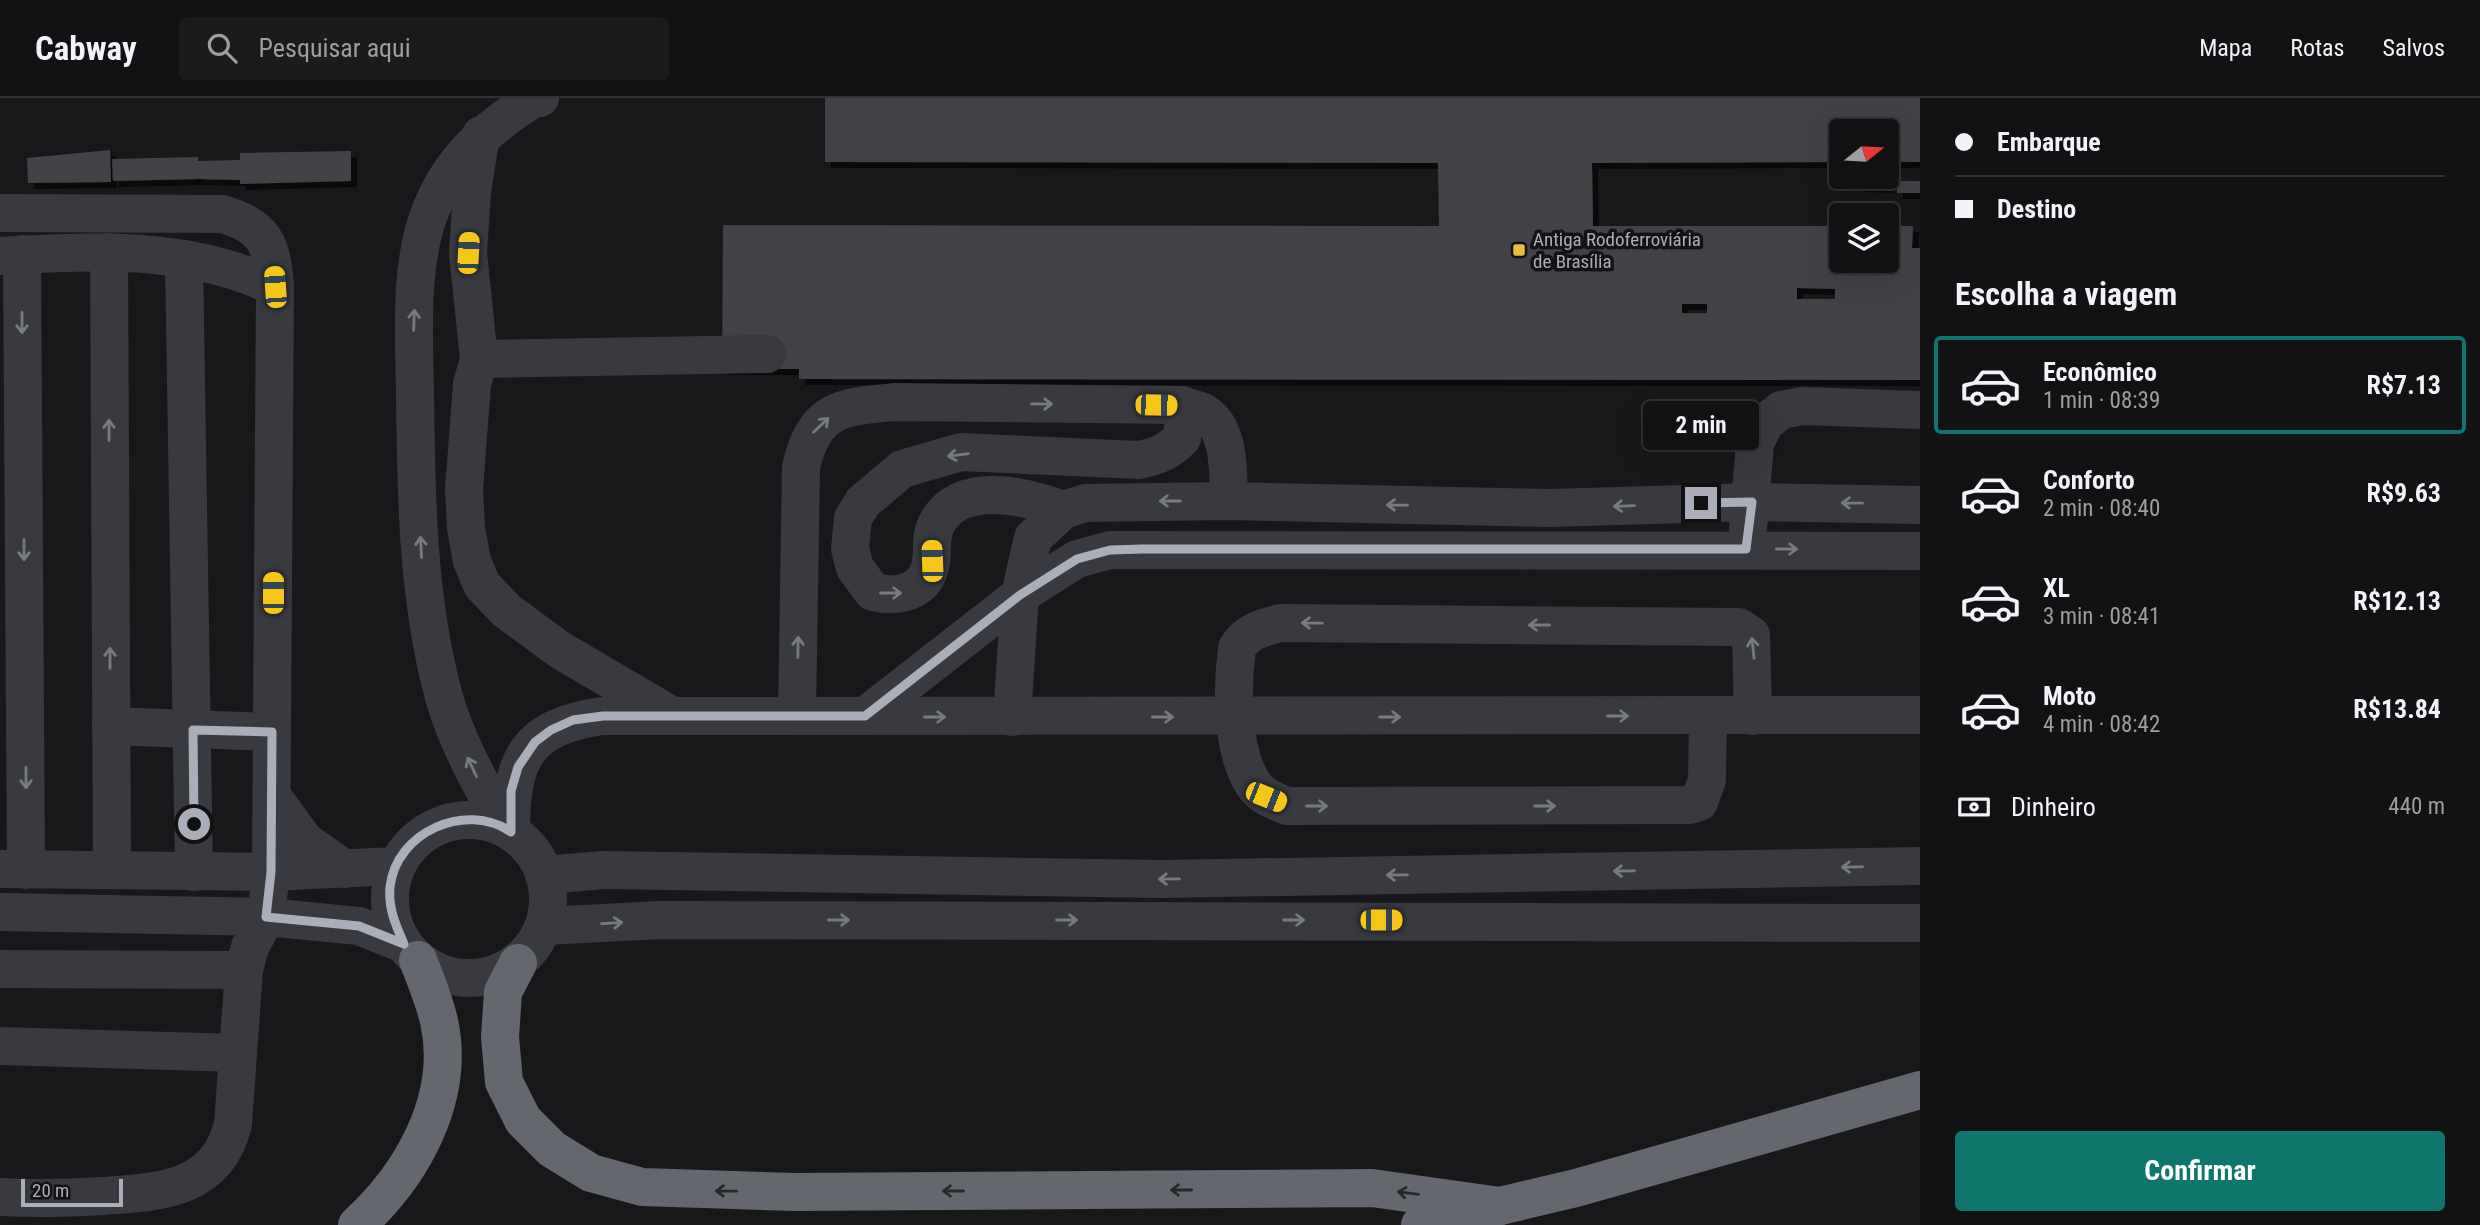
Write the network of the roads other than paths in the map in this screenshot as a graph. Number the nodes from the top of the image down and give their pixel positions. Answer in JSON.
{"nodes":[{"id":1,"x":540,"y":98,"type":"edge"},
{"id":2,"x":481,"y":135,"type":"junction"},
{"id":3,"x":0,"y":213,"type":"edge"},
{"id":4,"x":109,"y":252,"type":"junction"},
{"id":5,"x":11,"y":255,"type":"edge"},
{"id":6,"x":184,"y":259,"type":"junction"},
{"id":7,"x":275,"y":287,"type":"junction"},
{"id":8,"x":767,"y":354,"type":"dead end"},
{"id":9,"x":479,"y":359,"type":"junction"},
{"id":10,"x":1182,"y":405,"type":"junction"},
{"id":11,"x":1920,"y":410,"type":"edge"},
{"id":12,"x":1229,"y":501,"type":"junction"},
{"id":13,"x":1752,"y":502,"type":"junction"},
{"id":14,"x":1920,"y":505,"type":"edge"},
{"id":15,"x":1063,"y":510,"type":"junction"},
{"id":16,"x":1746,"y":549,"type":"junction"},
{"id":17,"x":1920,"y":551,"type":"edge"},
{"id":18,"x":1020,"y":595,"type":"junction"},
{"id":19,"x":671,"y":715,"type":"junction"},
{"id":20,"x":797,"y":715,"type":"junction"},
{"id":21,"x":1920,"y":715,"type":"edge"},
{"id":22,"x":865,"y":716,"type":"junction"},
{"id":23,"x":1708,"y":716,"type":"junction"},
{"id":24,"x":1753,"y":716,"type":"junction"},
{"id":25,"x":1012,"y":717,"type":"junction"},
{"id":26,"x":1235,"y":717,"type":"junction"},
{"id":27,"x":111,"y":726,"type":"junction"},
{"id":28,"x":193,"y":730,"type":"junction"},
{"id":29,"x":272,"y":732,"type":"junction"},
{"id":30,"x":272,"y":796,"type":"junction"},
{"id":31,"x":507,"y":830,"type":"junction"},
{"id":32,"x":396,"y":866,"type":"junction"},
{"id":33,"x":1920,"y":866,"type":"edge"},
{"id":34,"x":345,"y":869,"type":"junction"},
{"id":35,"x":13,"y":870,"type":"edge"},
{"id":36,"x":112,"y":870,"type":"junction"},
{"id":37,"x":194,"y":872,"type":"junction"},
{"id":38,"x":271,"y":872,"type":"junction"},
{"id":39,"x":544,"y":874,"type":"junction"},
{"id":40,"x":0,"y":912,"type":"edge"},
{"id":41,"x":266,"y":917,"type":"junction"},
{"id":42,"x":1920,"y":923,"type":"edge"},
{"id":43,"x":544,"y":926,"type":"junction"},
{"id":44,"x":411,"y":952,"type":"junction"},
{"id":45,"x":517,"y":962,"type":"junction"},
{"id":46,"x":0,"y":969,"type":"edge"},
{"id":47,"x":244,"y":970,"type":"junction"},
{"id":48,"x":0,"y":1046,"type":"edge"},
{"id":49,"x":238,"y":1053,"type":"junction"},
{"id":50,"x":1920,"y":1090,"type":"edge"},
{"id":51,"x":0,"y":1198,"type":"edge"},
{"id":52,"x":1499,"y":1216,"type":"edge"},
{"id":53,"x":357,"y":1225,"type":"edge"},
{"id":54,"x":1420,"y":1225,"type":"edge"}],
"edges":[{"from":1,"to":2,"type":"lane"},
{"from":2,"to":9,"type":"lane"},
{"from":31,"to":2,"type":"lane","one_way":true},
{"from":3,"to":7,"type":"lane"},
{"from":4,"to":5,"type":"lane"},
{"from":4,"to":6,"type":"lane"},
{"from":27,"to":4,"type":"lane","one_way":true},
{"from":5,"to":35,"type":"lane","one_way":true},
{"from":6,"to":7,"type":"lane"},
{"from":6,"to":28,"type":"lane"},
{"from":7,"to":29,"type":"lane"},
{"from":8,"to":9,"type":"lane"},
{"from":9,"to":19,"type":"lane"},
{"from":10,"to":12,"type":"lane"},
{"from":10,"to":15,"type":"lane","one_way":true},
{"from":20,"to":10,"type":"lane","one_way":true},
{"from":11,"to":13,"type":"lane"},
{"from":13,"to":12,"type":"lane","one_way":true},
{"from":12,"to":15,"type":"lane","one_way":true},
{"from":14,"to":13,"type":"lane","one_way":true},
{"from":13,"to":16,"type":"lane"},
{"from":15,"to":18,"type":"lane"},
{"from":16,"to":17,"type":"lane","one_way":true},
{"from":16,"to":18,"type":"lane"},
{"from":18,"to":22,"type":"lane"},
{"from":18,"to":25,"type":"lane"},
{"from":19,"to":20,"type":"lane"},
{"from":19,"to":31,"type":"lane"},
{"from":20,"to":22,"type":"lane"},
{"from":21,"to":24,"type":"lane"},
{"from":22,"to":25,"type":"lane","one_way":true},
{"from":23,"to":24,"type":"lane"},
{"from":26,"to":23,"type":"lane","one_way":true},
{"from":26,"to":23,"type":"lane","one_way":true},
{"from":24,"to":26,"type":"lane","one_way":true},
{"from":25,"to":26,"type":"lane","one_way":true},
{"from":27,"to":28,"type":"lane"},
{"from":27,"to":36,"type":"lane"},
{"from":28,"to":29,"type":"lane"},
{"from":28,"to":37,"type":"lane"},
{"from":29,"to":30,"type":"lane"},
{"from":30,"to":34,"type":"lane"},
{"from":30,"to":38,"type":"lane"},
{"from":31,"to":32,"type":"lane"},
{"from":31,"to":39,"type":"lane"},
{"from":32,"to":34,"type":"lane"},
{"from":32,"to":44,"type":"lane"},
{"from":33,"to":39,"type":"lane","one_way":true},
{"from":34,"to":38,"type":"lane"},
{"from":35,"to":36,"type":"lane"},
{"from":36,"to":37,"type":"lane"},
{"from":37,"to":38,"type":"lane"},
{"from":38,"to":41,"type":"lane"},
{"from":39,"to":43,"type":"lane"},
{"from":40,"to":41,"type":"lane"},
{"from":41,"to":44,"type":"lane"},
{"from":41,"to":47,"type":"lane"},
{"from":43,"to":42,"type":"lane","one_way":true},
{"from":43,"to":45,"type":"lane"},
{"from":44,"to":45,"type":"lane"},
{"from":44,"to":53,"type":"highway"},
{"from":52,"to":45,"type":"highway","one_way":true},
{"from":46,"to":47,"type":"lane"},
{"from":47,"to":49,"type":"lane"},
{"from":48,"to":49,"type":"lane"},
{"from":49,"to":51,"type":"lane"},
{"from":50,"to":52,"type":"highway"},
{"from":52,"to":54,"type":"highway"}]}
